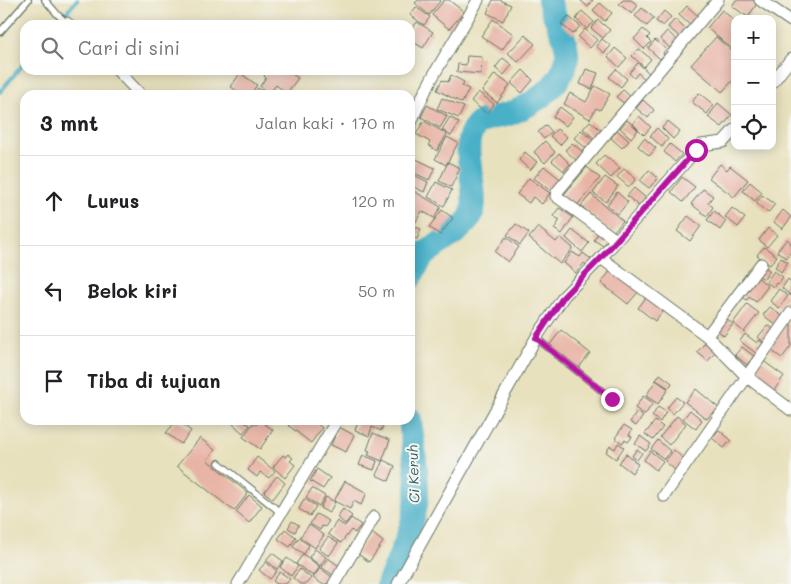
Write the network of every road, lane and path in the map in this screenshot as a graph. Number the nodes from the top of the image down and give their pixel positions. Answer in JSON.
{"nodes":[{"id":1,"x":28,"y":0,"type":"edge"},
{"id":2,"x":45,"y":0,"type":"edge"},
{"id":3,"x":478,"y":0,"type":"edge"},
{"id":4,"x":718,"y":0,"type":"edge"},
{"id":5,"x":760,"y":0,"type":"edge"},
{"id":6,"x":63,"y":20,"type":"edge"},
{"id":7,"x":791,"y":21,"type":"edge"},
{"id":8,"x":0,"y":32,"type":"edge"},
{"id":9,"x":791,"y":59,"type":"edge"},
{"id":10,"x":122,"y":75,"type":"edge"},
{"id":11,"x":776,"y":78,"type":"edge"},
{"id":12,"x":136,"y":90,"type":"edge"},
{"id":13,"x":415,"y":112,"type":"edge"},
{"id":14,"x":731,"y":133,"type":"edge"},
{"id":15,"x":616,"y":240,"type":"junction"},
{"id":16,"x":601,"y":258,"type":"junction"},
{"id":17,"x":761,"y":264,"type":"dead end"},
{"id":18,"x":791,"y":313,"type":"edge"},
{"id":19,"x":707,"y":336,"type":"junction"},
{"id":20,"x":536,"y":338,"type":"junction"},
{"id":21,"x":746,"y":376,"type":"junction"},
{"id":22,"x":612,"y":399,"type":"dead end"},
{"id":23,"x":791,"y":410,"type":"edge"},
{"id":24,"x":334,"y":425,"type":"edge"},
{"id":25,"x":219,"y":464,"type":"dead end"},
{"id":26,"x":664,"y":496,"type":"dead end"},
{"id":27,"x":280,"y":512,"type":"junction"},
{"id":28,"x":374,"y":517,"type":"dead end"},
{"id":29,"x":238,"y":584,"type":"edge"},
{"id":30,"x":334,"y":584,"type":"edge"},
{"id":31,"x":398,"y":584,"type":"edge"}],
"edges":[{"from":1,"to":8,"type":"lane"},
{"from":2,"to":6,"type":"lane"},
{"from":3,"to":13,"type":"street"},
{"from":4,"to":15,"type":"street"},
{"from":5,"to":7,"type":"street"},
{"from":9,"to":11,"type":"street"},
{"from":10,"to":12,"type":"street"},
{"from":14,"to":15,"type":"street"},
{"from":15,"to":16,"type":"street"},
{"from":16,"to":19,"type":"street"},
{"from":16,"to":20,"type":"street"},
{"from":17,"to":19,"type":"street"},
{"from":18,"to":21,"type":"street"},
{"from":19,"to":21,"type":"street"},
{"from":20,"to":22,"type":"lane"},
{"from":20,"to":31,"type":"street"},
{"from":21,"to":23,"type":"street"},
{"from":21,"to":26,"type":"street"},
{"from":24,"to":27,"type":"street"},
{"from":25,"to":27,"type":"lane"},
{"from":27,"to":29,"type":"street"},
{"from":28,"to":30,"type":"street"}]}
